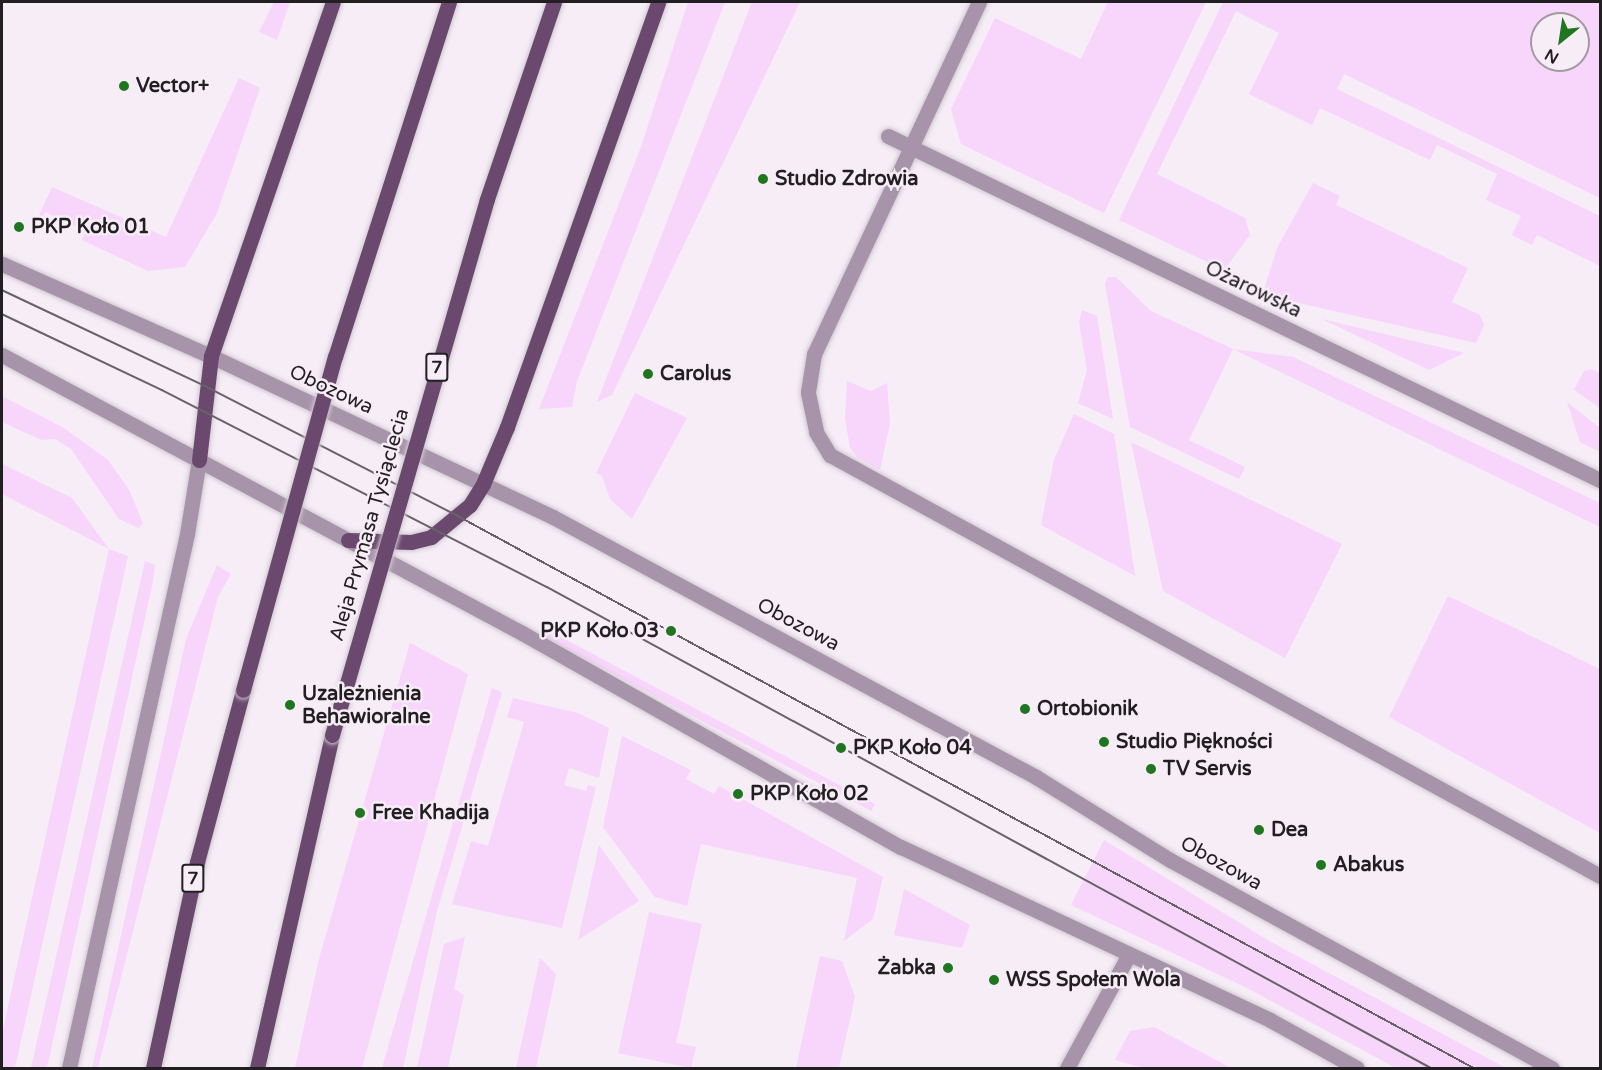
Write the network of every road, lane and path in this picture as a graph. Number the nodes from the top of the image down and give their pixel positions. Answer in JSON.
{"nodes":[{"id":1,"x":333,"y":2,"type":"edge"},
{"id":2,"x":449,"y":2,"type":"edge"},
{"id":3,"x":554,"y":2,"type":"edge"},
{"id":4,"x":658,"y":2,"type":"edge"},
{"id":5,"x":979,"y":2,"type":"edge"},
{"id":6,"x":888,"y":136,"type":"dead end"},
{"id":7,"x":910,"y":147,"type":"junction"},
{"id":8,"x":2,"y":264,"type":"edge"},
{"id":9,"x":2,"y":355,"type":"edge"},
{"id":10,"x":211,"y":356,"type":"junction"},
{"id":11,"x":199,"y":460,"type":"junction"},
{"id":12,"x":1600,"y":480,"type":"edge"},
{"id":13,"x":483,"y":484,"type":"junction"},
{"id":14,"x":348,"y":540,"type":"junction"},
{"id":15,"x":1600,"y":876,"type":"edge"},
{"id":16,"x":1128,"y":956,"type":"junction"},
{"id":17,"x":69,"y":1068,"type":"edge"},
{"id":18,"x":153,"y":1068,"type":"edge"},
{"id":19,"x":257,"y":1068,"type":"edge"},
{"id":20,"x":1067,"y":1068,"type":"edge"},
{"id":21,"x":1357,"y":1068,"type":"edge"},
{"id":22,"x":1552,"y":1068,"type":"edge"}],
"edges":[{"from":1,"to":10,"type":"main road"},
{"from":2,"to":18,"type":"main road","number":"7","bridge":true},
{"from":3,"to":19,"type":"main road","name":"Aleja Prymasa Tysiąclecia","number":"7","bridge":true},
{"from":4,"to":13,"type":"main road"},
{"from":5,"to":7,"type":"street"},
{"from":6,"to":7,"type":"street","name":"Ożarowska"},
{"from":7,"to":12,"type":"street","name":"Ożarowska"},
{"from":7,"to":15,"type":"street"},
{"from":8,"to":10,"type":"street","name":"Obozowa"},
{"from":9,"to":11,"type":"street"},
{"from":10,"to":11,"type":"main road"},
{"from":10,"to":13,"type":"street","name":"Obozowa"},
{"from":11,"to":14,"type":"street"},
{"from":11,"to":17,"type":"street"},
{"from":13,"to":14,"type":"main road"},
{"from":13,"to":22,"type":"street","name":"Obozowa"},
{"from":14,"to":16,"type":"street"},
{"from":16,"to":20,"type":"street"},
{"from":16,"to":21,"type":"street"}]}
